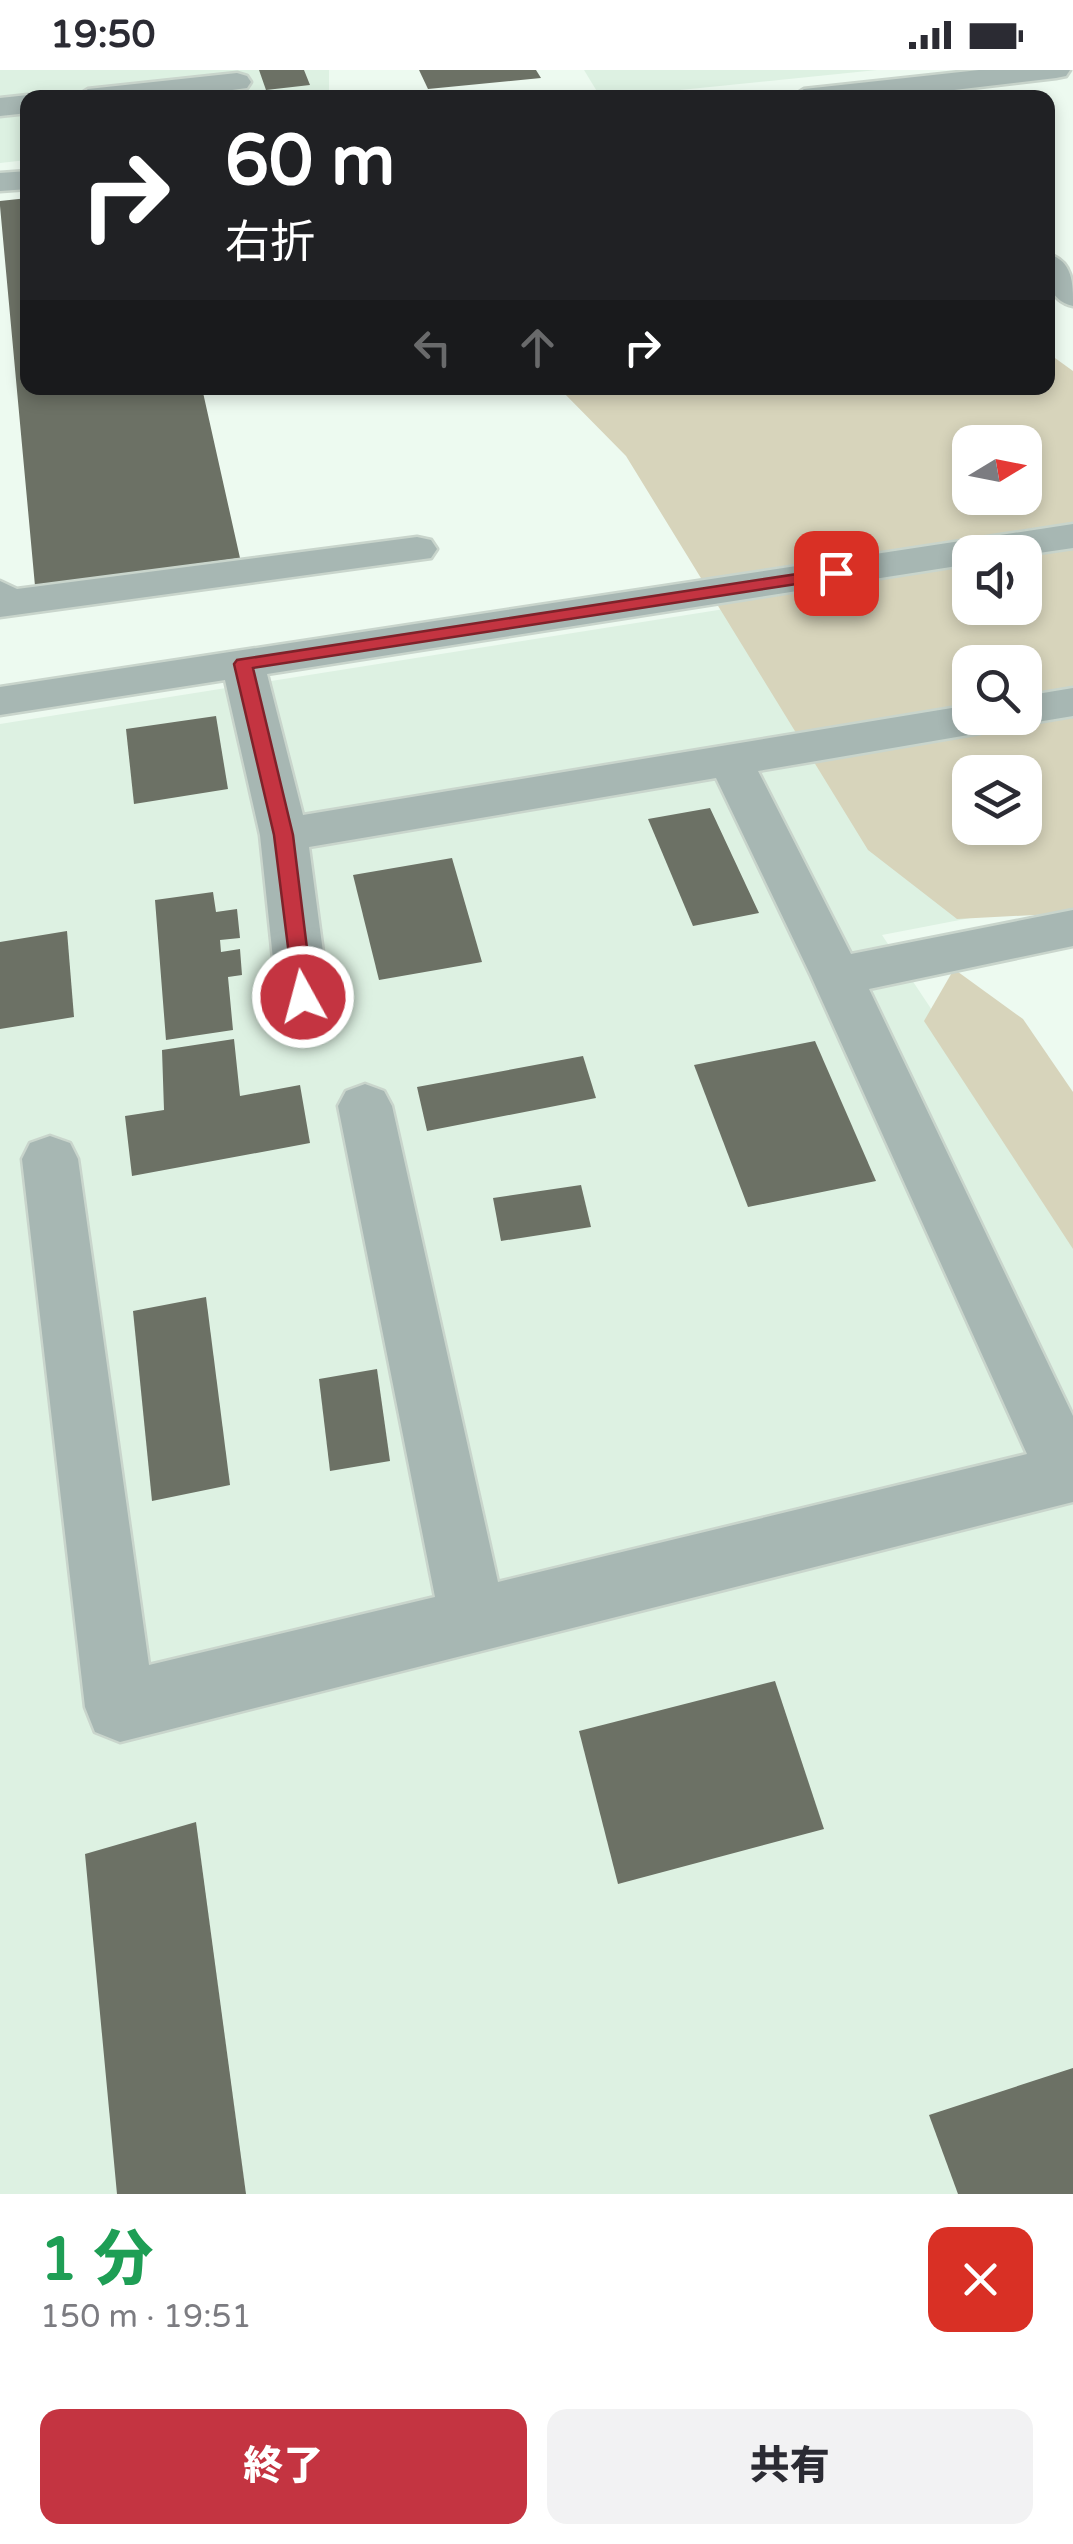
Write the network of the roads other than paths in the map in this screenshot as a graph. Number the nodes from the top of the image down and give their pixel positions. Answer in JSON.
{"nodes":[{"id":1,"x":1056,"y":70,"type":"edge"},
{"id":2,"x":237,"y":82,"type":"dead end"},
{"id":3,"x":962,"y":82,"type":"edge"},
{"id":4,"x":162,"y":90,"type":"edge"},
{"id":5,"x":883,"y":90,"type":"edge"},
{"id":6,"x":1055,"y":273,"type":"edge"},
{"id":7,"x":1073,"y":296,"type":"edge"},
{"id":8,"x":1073,"y":536,"type":"edge"},
{"id":9,"x":417,"y":549,"type":"dead end"},
{"id":10,"x":0,"y":594,"type":"edge"},
{"id":11,"x":0,"y":604,"type":"edge"},
{"id":12,"x":243,"y":664,"type":"junction"},
{"id":13,"x":0,"y":701,"type":"edge"},
{"id":14,"x":1073,"y":702,"type":"edge"},
{"id":15,"x":1042,"y":707,"type":"edge"},
{"id":16,"x":952,"y":723,"type":"edge"},
{"id":17,"x":730,"y":760,"type":"junction"},
{"id":18,"x":284,"y":835,"type":"junction"},
{"id":19,"x":1073,"y":928,"type":"edge"},
{"id":20,"x":837,"y":976,"type":"junction"},
{"id":21,"x":303,"y":997,"type":"dead end"},
{"id":22,"x":365,"y":1106,"type":"dead end"},
{"id":23,"x":50,"y":1159,"type":"dead end"},
{"id":24,"x":473,"y":1620,"type":"junction"}],
"edges":[{"from":1,"to":3,"type":"street"},
{"from":2,"to":4,"type":"street"},
{"from":3,"to":5,"type":"street"},
{"from":6,"to":7,"type":"street"},
{"from":8,"to":12,"type":"street"},
{"from":9,"to":11,"type":"street"},
{"from":10,"to":11,"type":"street"},
{"from":12,"to":13,"type":"street"},
{"from":12,"to":18,"type":"street"},
{"from":14,"to":15,"type":"street"},
{"from":16,"to":17,"type":"street"},
{"from":17,"to":18,"type":"street"},
{"from":17,"to":20,"type":"street"},
{"from":18,"to":21,"type":"street"},
{"from":19,"to":20,"type":"street"},
{"from":20,"to":24,"type":"street"},
{"from":22,"to":24,"type":"street"},
{"from":23,"to":24,"type":"street"}]}
